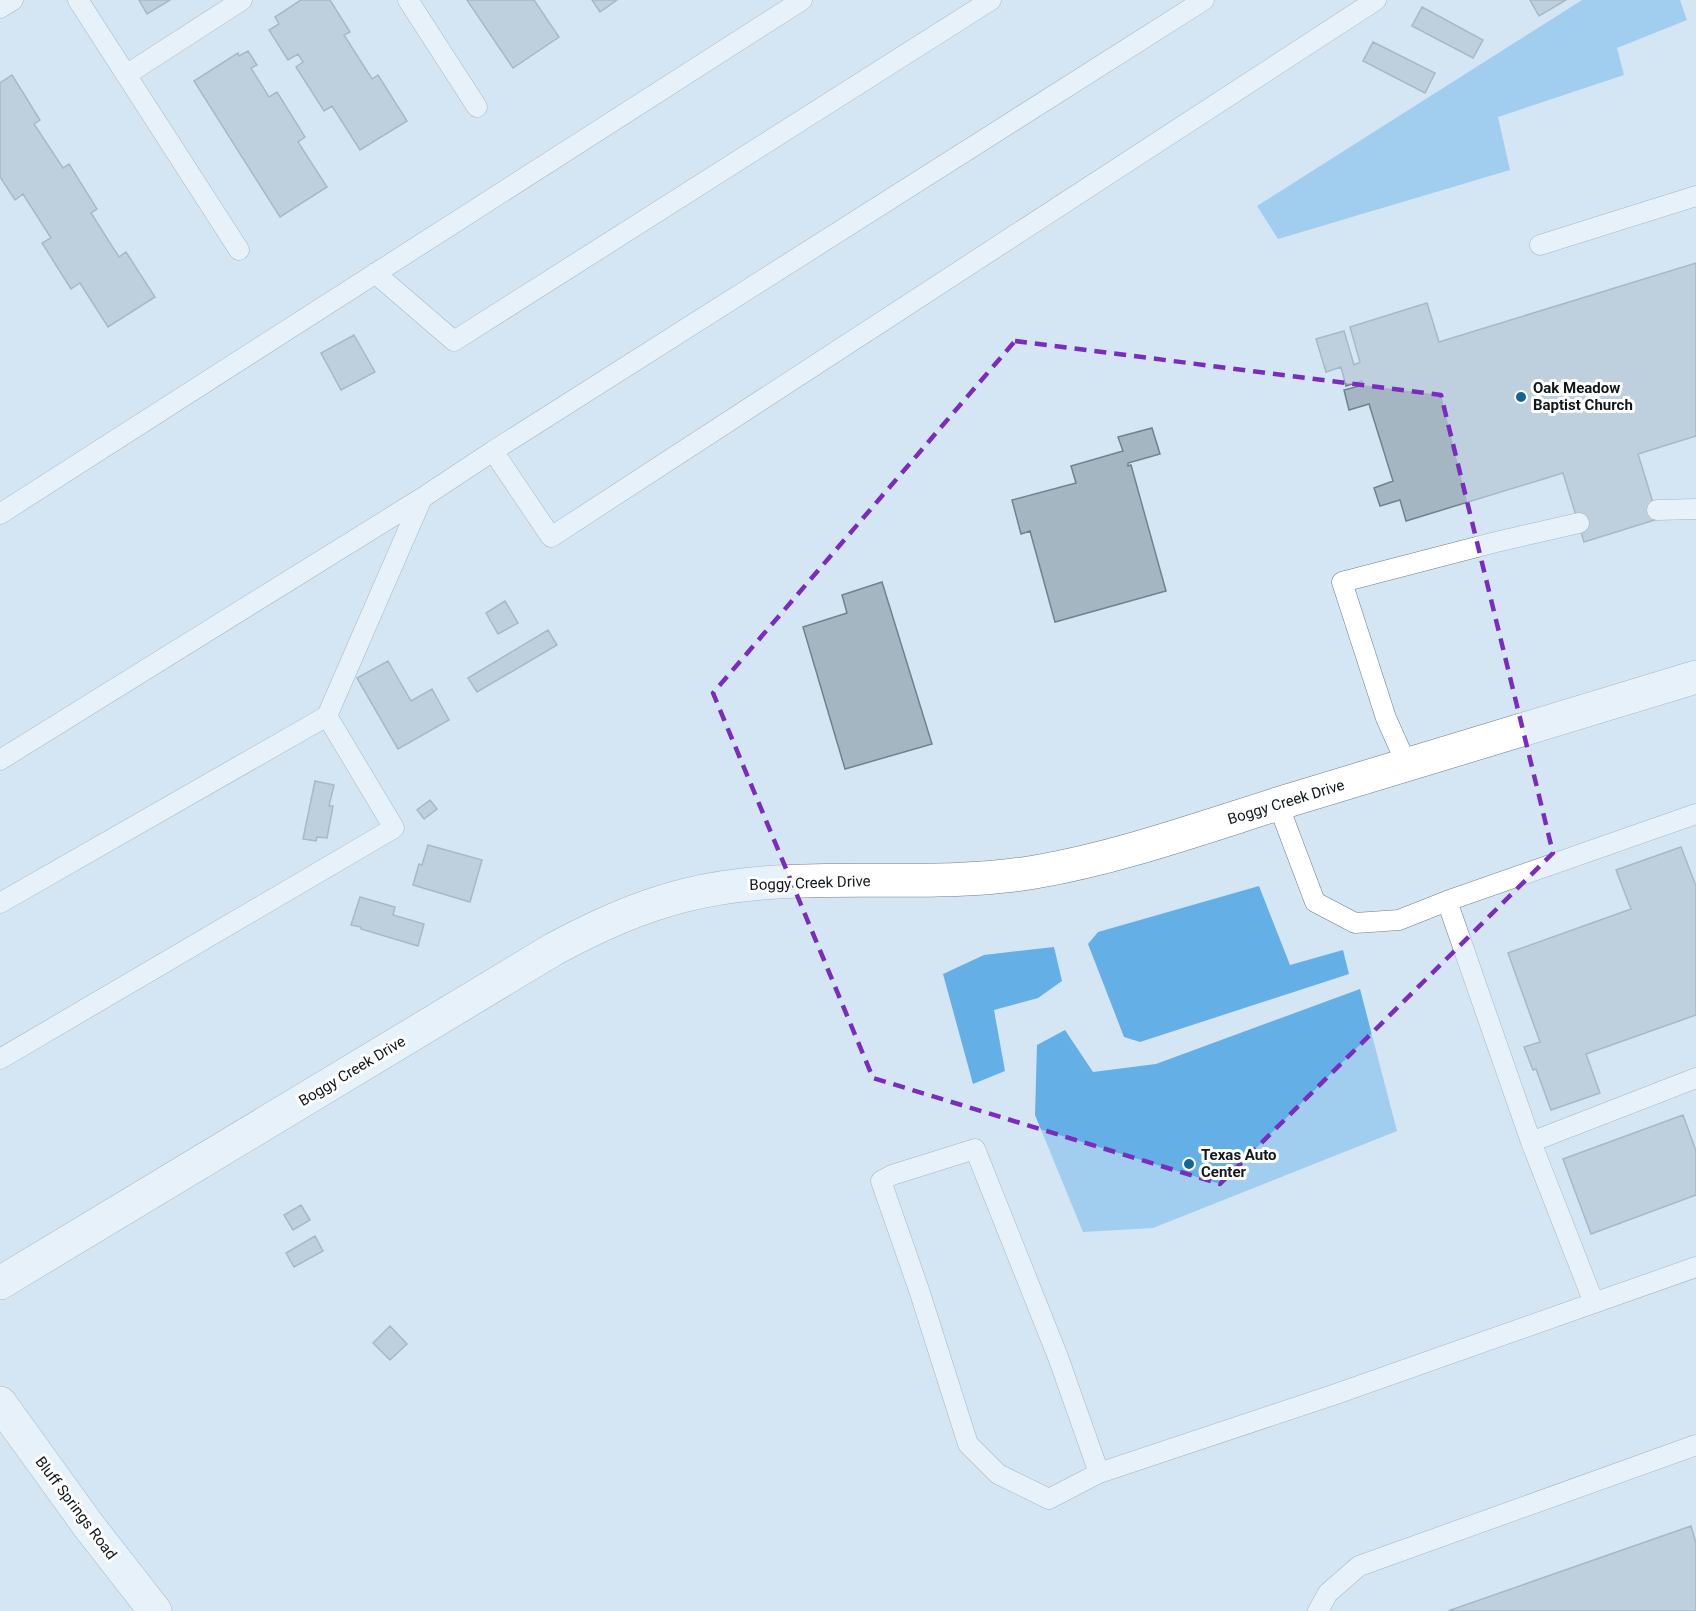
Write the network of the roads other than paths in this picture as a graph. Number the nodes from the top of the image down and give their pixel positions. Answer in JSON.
{"nodes":[{"id":1,"x":13,"y":0,"type":"edge"},
{"id":2,"x":78,"y":0,"type":"edge"},
{"id":3,"x":242,"y":0,"type":"edge"},
{"id":4,"x":408,"y":0,"type":"edge"},
{"id":5,"x":801,"y":0,"type":"edge"},
{"id":6,"x":991,"y":0,"type":"edge"},
{"id":7,"x":1204,"y":0,"type":"edge"},
{"id":8,"x":1376,"y":0,"type":"edge"},
{"id":9,"x":0,"y":8,"type":"edge"},
{"id":10,"x":126,"y":75,"type":"junction"},
{"id":11,"x":477,"y":107,"type":"dead end"},
{"id":12,"x":1696,"y":196,"type":"edge"},
{"id":13,"x":1540,"y":245,"type":"dead end"},
{"id":14,"x":239,"y":250,"type":"dead end"},
{"id":15,"x":375,"y":273,"type":"junction"},
{"id":16,"x":493,"y":451,"type":"junction"},
{"id":17,"x":422,"y":498,"type":"junction"},
{"id":18,"x":1696,"y":509,"type":"edge"},
{"id":19,"x":1657,"y":510,"type":"dead end"},
{"id":20,"x":0,"y":514,"type":"edge"},
{"id":21,"x":1579,"y":523,"type":"dead end"},
{"id":22,"x":1696,"y":677,"type":"edge"},
{"id":23,"x":327,"y":716,"type":"junction"},
{"id":24,"x":0,"y":760,"type":"edge"},
{"id":25,"x":1407,"y":765,"type":"junction"},
{"id":26,"x":1278,"y":804,"type":"junction"},
{"id":27,"x":1696,"y":814,"type":"edge"},
{"id":28,"x":1447,"y":901,"type":"junction"},
{"id":29,"x":0,"y":903,"type":"edge"},
{"id":30,"x":0,"y":1059,"type":"edge"},
{"id":31,"x":1696,"y":1078,"type":"edge"},
{"id":32,"x":1531,"y":1142,"type":"junction"},
{"id":33,"x":1696,"y":1267,"type":"edge"},
{"id":34,"x":0,"y":1283,"type":"edge"},
{"id":35,"x":1594,"y":1303,"type":"junction"},
{"id":36,"x":0,"y":1403,"type":"edge"},
{"id":37,"x":1696,"y":1446,"type":"edge"},
{"id":38,"x":1099,"y":1473,"type":"junction"},
{"id":39,"x":155,"y":1611,"type":"edge"},
{"id":40,"x":1318,"y":1611,"type":"edge"}],
"edges":[{"from":1,"to":9,"type":"lane"},
{"from":2,"to":10,"type":"lane"},
{"from":3,"to":10,"type":"lane"},
{"from":4,"to":11,"type":"lane"},
{"from":5,"to":15,"type":"lane"},
{"from":6,"to":15,"type":"lane"},
{"from":7,"to":16,"type":"lane"},
{"from":8,"to":16,"type":"lane"},
{"from":10,"to":14,"type":"lane"},
{"from":12,"to":13,"type":"lane"},
{"from":15,"to":20,"type":"lane"},
{"from":16,"to":17,"type":"lane"},
{"from":17,"to":23,"type":"lane"},
{"from":17,"to":24,"type":"lane"},
{"from":18,"to":19,"type":"lane"},
{"from":21,"to":25,"type":"lane"},
{"from":22,"to":25,"type":"street","name":"Boggy Creek Drive"},
{"from":23,"to":29,"type":"lane"},
{"from":23,"to":30,"type":"lane"},
{"from":25,"to":26,"type":"street","name":"Boggy Creek Drive"},
{"from":26,"to":28,"type":"lane"},
{"from":26,"to":34,"type":"street","name":"Boggy Creek Drive"},
{"from":27,"to":28,"type":"lane"},
{"from":28,"to":32,"type":"lane"},
{"from":31,"to":32,"type":"lane"},
{"from":32,"to":35,"type":"lane"},
{"from":33,"to":35,"type":"lane"},
{"from":35,"to":38,"type":"lane"},
{"from":36,"to":39,"type":"street","name":"Bluff Springs Road"},
{"from":37,"to":40,"type":"lane"},
{"from":38,"to":38,"type":"lane"}]}
